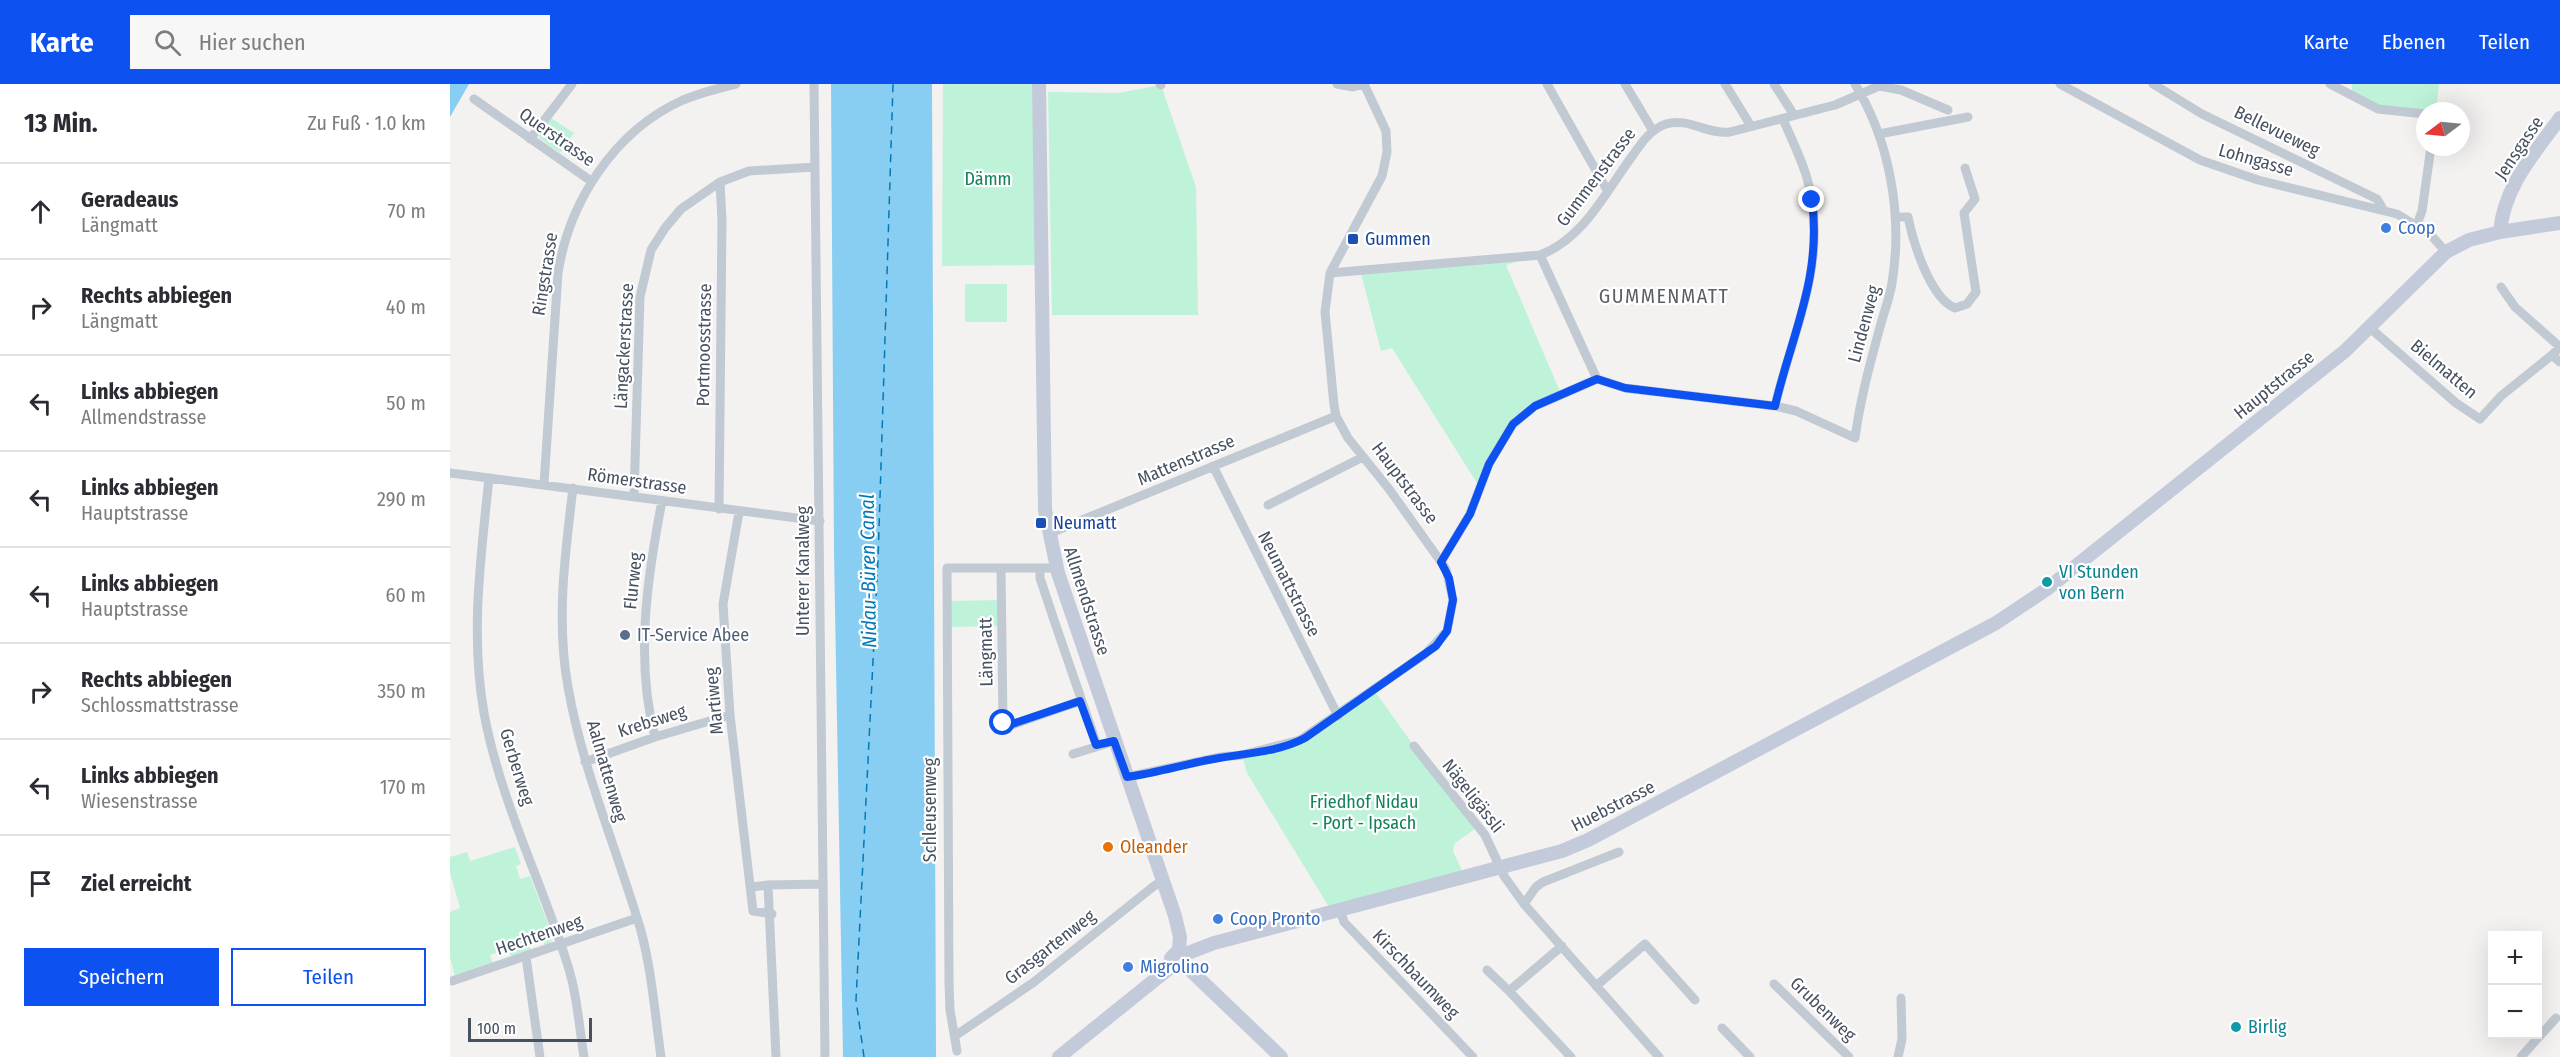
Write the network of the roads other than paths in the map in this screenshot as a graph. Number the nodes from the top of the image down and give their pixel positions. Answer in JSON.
{"nodes":[{"id":1,"x":572,"y":84,"type":"edge"},
{"id":2,"x":736,"y":84,"type":"edge"},
{"id":3,"x":814,"y":84,"type":"edge"},
{"id":4,"x":1039,"y":84,"type":"edge"},
{"id":5,"x":1337,"y":84,"type":"edge"},
{"id":6,"x":1364,"y":84,"type":"edge"},
{"id":7,"x":1547,"y":84,"type":"edge"},
{"id":8,"x":1625,"y":84,"type":"edge"},
{"id":9,"x":1725,"y":84,"type":"edge"},
{"id":10,"x":1774,"y":84,"type":"edge"},
{"id":11,"x":1855,"y":84,"type":"edge"},
{"id":12,"x":2060,"y":84,"type":"edge"},
{"id":13,"x":2153,"y":84,"type":"edge"},
{"id":14,"x":2330,"y":84,"type":"edge"},
{"id":15,"x":1862,"y":94,"type":"junction"},
{"id":16,"x":474,"y":99,"type":"dead end"},
{"id":17,"x":1948,"y":110,"type":"dead end"},
{"id":18,"x":2416,"y":113,"type":"edge"},
{"id":19,"x":1794,"y":115,"type":"junction"},
{"id":20,"x":1968,"y":117,"type":"dead end"},
{"id":21,"x":2560,"y":118,"type":"edge"},
{"id":22,"x":1783,"y":119,"type":"junction"},
{"id":23,"x":1751,"y":126,"type":"junction"},
{"id":24,"x":1653,"y":131,"type":"junction"},
{"id":25,"x":1879,"y":134,"type":"junction"},
{"id":26,"x":530,"y":139,"type":"junction"},
{"id":27,"x":2430,"y":156,"type":"edge"},
{"id":28,"x":815,"y":167,"type":"junction"},
{"id":29,"x":1965,"y":168,"type":"dead end"},
{"id":30,"x":591,"y":181,"type":"junction"},
{"id":31,"x":720,"y":182,"type":"junction"},
{"id":32,"x":1607,"y":190,"type":"junction"},
{"id":33,"x":2383,"y":209,"type":"junction"},
{"id":34,"x":1895,"y":217,"type":"junction"},
{"id":35,"x":2560,"y":223,"type":"edge"},
{"id":36,"x":2417,"y":224,"type":"junction"},
{"id":37,"x":2500,"y":232,"type":"junction"},
{"id":38,"x":2446,"y":252,"type":"junction"},
{"id":39,"x":1540,"y":255,"type":"junction"},
{"id":40,"x":1330,"y":273,"type":"junction"},
{"id":41,"x":2501,"y":287,"type":"dead end"},
{"id":42,"x":2369,"y":327,"type":"junction"},
{"id":43,"x":2560,"y":347,"type":"edge"},
{"id":44,"x":2552,"y":355,"type":"junction"},
{"id":45,"x":2560,"y":362,"type":"edge"},
{"id":46,"x":1597,"y":379,"type":"junction"},
{"id":47,"x":1775,"y":406,"type":"junction"},
{"id":48,"x":1336,"y":416,"type":"junction"},
{"id":49,"x":1363,"y":457,"type":"junction"},
{"id":50,"x":1213,"y":466,"type":"junction"},
{"id":51,"x":450,"y":473,"type":"edge"},
{"id":52,"x":489,"y":478,"type":"junction"},
{"id":53,"x":544,"y":484,"type":"junction"},
{"id":54,"x":573,"y":488,"type":"junction"},
{"id":55,"x":634,"y":496,"type":"junction"},
{"id":56,"x":662,"y":501,"type":"junction"},
{"id":57,"x":1268,"y":505,"type":"dead end"},
{"id":58,"x":719,"y":509,"type":"junction"},
{"id":59,"x":739,"y":512,"type":"junction"},
{"id":60,"x":820,"y":521,"type":"junction"},
{"id":61,"x":1048,"y":534,"type":"junction"},
{"id":62,"x":1441,"y":562,"type":"junction"},
{"id":63,"x":1056,"y":568,"type":"junction"},
{"id":64,"x":1001,"y":569,"type":"junction"},
{"id":65,"x":1040,"y":569,"type":"junction"},
{"id":66,"x":2022,"y":608,"type":"joint"},
{"id":67,"x":1080,"y":701,"type":"junction"},
{"id":68,"x":730,"y":715,"type":"junction"},
{"id":69,"x":1338,"y":716,"type":"junction"},
{"id":70,"x":655,"y":737,"type":"junction"},
{"id":71,"x":1114,"y":741,"type":"junction"},
{"id":72,"x":1096,"y":745,"type":"junction"},
{"id":73,"x":1414,"y":746,"type":"dead end"},
{"id":74,"x":1073,"y":754,"type":"dead end"},
{"id":75,"x":585,"y":762,"type":"junction"},
{"id":76,"x":1127,"y":777,"type":"junction"},
{"id":77,"x":1619,"y":852,"type":"dead end"},
{"id":78,"x":1500,"y":869,"type":"junction"},
{"id":79,"x":1163,"y":881,"type":"junction"},
{"id":80,"x":822,"y":884,"type":"junction"},
{"id":81,"x":768,"y":885,"type":"junction"},
{"id":82,"x":752,"y":887,"type":"junction"},
{"id":83,"x":1524,"y":904,"type":"junction"},
{"id":84,"x":1340,"y":910,"type":"junction"},
{"id":85,"x":772,"y":914,"type":"junction"},
{"id":86,"x":636,"y":918,"type":"junction"},
{"id":87,"x":561,"y":945,"type":"junction"},
{"id":88,"x":1562,"y":946,"type":"junction"},
{"id":89,"x":1184,"y":951,"type":"junction"},
{"id":90,"x":526,"y":957,"type":"junction"},
{"id":91,"x":1172,"y":966,"type":"junction"},
{"id":92,"x":1188,"y":968,"type":"junction"},
{"id":93,"x":1486,"y":970,"type":"dead end"},
{"id":94,"x":452,"y":981,"type":"dead end"},
{"id":95,"x":1774,"y":984,"type":"dead end"},
{"id":96,"x":1596,"y":986,"type":"junction"},
{"id":97,"x":1509,"y":991,"type":"junction"},
{"id":98,"x":1901,"y":998,"type":"dead end"},
{"id":99,"x":1695,"y":1000,"type":"dead end"},
{"id":100,"x":2556,"y":1018,"type":"dead end"},
{"id":101,"x":1722,"y":1028,"type":"dead end"},
{"id":102,"x":955,"y":1036,"type":"junction"},
{"id":103,"x":957,"y":1051,"type":"dead end"},
{"id":104,"x":540,"y":1057,"type":"edge"},
{"id":105,"x":584,"y":1057,"type":"edge"},
{"id":106,"x":661,"y":1057,"type":"edge"},
{"id":107,"x":776,"y":1057,"type":"edge"},
{"id":108,"x":825,"y":1057,"type":"edge"},
{"id":109,"x":1059,"y":1057,"type":"edge"},
{"id":110,"x":1281,"y":1057,"type":"edge"},
{"id":111,"x":1473,"y":1057,"type":"edge"},
{"id":112,"x":1571,"y":1057,"type":"edge"},
{"id":113,"x":1659,"y":1057,"type":"edge"},
{"id":114,"x":1750,"y":1057,"type":"edge"},
{"id":115,"x":1849,"y":1057,"type":"edge"},
{"id":116,"x":1898,"y":1057,"type":"edge"},
{"id":117,"x":2522,"y":1057,"type":"edge"}],
"edges":[{"from":1,"to":26,"type":"street"},
{"from":2,"to":30,"type":"street","name":"Ringstrasse"},
{"from":3,"to":28,"type":"street","name":"Unterer Kanalweg"},
{"from":4,"to":61,"type":"main road","name":"Allmendstrasse"},
{"from":5,"to":6,"type":"street"},
{"from":6,"to":40,"type":"street","name":"Hauptstrasse"},
{"from":7,"to":32,"type":"street"},
{"from":8,"to":24,"type":"street"},
{"from":9,"to":23,"type":"street"},
{"from":10,"to":19,"type":"street"},
{"from":11,"to":15,"type":"street","name":"Lindenweg"},
{"from":12,"to":33,"type":"street","name":"Lohngasse"},
{"from":13,"to":33,"type":"street","name":"Bellevueweg"},
{"from":14,"to":18,"type":"street"},
{"from":15,"to":17,"type":"street","name":"Gummenstrasse"},
{"from":15,"to":19,"type":"street","name":"Gummenstrasse"},
{"from":15,"to":25,"type":"street","name":"Lindenweg"},
{"from":16,"to":26,"type":"street","name":"Querstrasse"},
{"from":19,"to":22,"type":"street","name":"Gummenstrasse"},
{"from":20,"to":25,"type":"street"},
{"from":21,"to":37,"type":"main road","name":"Jensgasse"},
{"from":22,"to":23,"type":"street","name":"Gummenstrasse"},
{"from":22,"to":47,"type":"street"},
{"from":23,"to":24,"type":"street","name":"Gummenstrasse"},
{"from":24,"to":32,"type":"street","name":"Gummenstrasse"},
{"from":25,"to":34,"type":"street","name":"Lindenweg"},
{"from":26,"to":30,"type":"street","name":"Querstrasse"},
{"from":27,"to":36,"type":"street"},
{"from":28,"to":31,"type":"street","name":"Längackerstrasse"},
{"from":28,"to":60,"type":"street","name":"Unterer Kanalweg"},
{"from":29,"to":34,"type":"street"},
{"from":30,"to":53,"type":"street","name":"Ringstrasse"},
{"from":31,"to":55,"type":"street","name":"Längackerstrasse"},
{"from":31,"to":58,"type":"street","name":"Portmoosstrasse"},
{"from":32,"to":39,"type":"street","name":"Gummenstrasse"},
{"from":33,"to":36,"type":"street","name":"Lohngasse"},
{"from":34,"to":47,"type":"street","name":"Lindenweg"},
{"from":35,"to":37,"type":"main road","name":"Hauptstrasse"},
{"from":36,"to":38,"type":"street","name":"Lohngasse"},
{"from":37,"to":38,"type":"main road","name":"Hauptstrasse"},
{"from":38,"to":42,"type":"main road","name":"Hauptstrasse"},
{"from":39,"to":40,"type":"street","name":"Gummenstrasse"},
{"from":39,"to":46,"type":"street"},
{"from":40,"to":48,"type":"street","name":"Hauptstrasse"},
{"from":41,"to":43,"type":"street"},
{"from":42,"to":44,"type":"street","name":"Bielmatten"},
{"from":42,"to":66,"type":"main road","name":"Hauptstrasse"},
{"from":43,"to":44,"type":"street"},
{"from":44,"to":45,"type":"street"},
{"from":46,"to":47,"type":"street"},
{"from":46,"to":62,"type":"street"},
{"from":48,"to":49,"type":"street","name":"Hauptstrasse"},
{"from":48,"to":50,"type":"street","name":"Mattenstrasse"},
{"from":49,"to":57,"type":"street"},
{"from":49,"to":62,"type":"street","name":"Hauptstrasse"},
{"from":50,"to":61,"type":"street","name":"Mattenstrasse"},
{"from":50,"to":69,"type":"street","name":"Neumattstrasse"},
{"from":51,"to":52,"type":"street","name":"Römerstrasse"},
{"from":52,"to":53,"type":"street","name":"Römerstrasse"},
{"from":52,"to":87,"type":"street","name":"Gerberweg"},
{"from":53,"to":54,"type":"street","name":"Römerstrasse"},
{"from":54,"to":55,"type":"street","name":"Römerstrasse"},
{"from":54,"to":75,"type":"street","name":"Aalmattenweg"},
{"from":55,"to":56,"type":"street","name":"Römerstrasse"},
{"from":56,"to":58,"type":"street","name":"Römerstrasse"},
{"from":56,"to":70,"type":"street","name":"Flurweg"},
{"from":58,"to":59,"type":"street","name":"Römerstrasse"},
{"from":59,"to":60,"type":"street","name":"Römerstrasse"},
{"from":59,"to":68,"type":"street","name":"Martiweg"},
{"from":60,"to":80,"type":"street","name":"Unterer Kanalweg"},
{"from":61,"to":63,"type":"main road","name":"Allmendstrasse"},
{"from":62,"to":69,"type":"street","name":"Hauptstrasse"},
{"from":63,"to":65,"type":"street"},
{"from":63,"to":71,"type":"main road","name":"Allmendstrasse"},
{"from":64,"to":65,"type":"street"},
{"from":64,"to":67,"type":"street","name":"Längmatt"},
{"from":64,"to":102,"type":"street","name":"Schleusenweg"},
{"from":65,"to":67,"type":"street"},
{"from":66,"to":78,"type":"main road","name":"Huebstrasse"},
{"from":67,"to":72,"type":"street"},
{"from":68,"to":70,"type":"street","name":"Krebsweg"},
{"from":68,"to":82,"type":"street","name":"Martiweg"},
{"from":69,"to":76,"type":"street","name":"Hauptstrasse"},
{"from":70,"to":75,"type":"street","name":"Krebsweg"},
{"from":71,"to":72,"type":"street"},
{"from":71,"to":76,"type":"main road","name":"Allmendstrasse"},
{"from":72,"to":74,"type":"street"},
{"from":73,"to":78,"type":"street","name":"Nägeligässli"},
{"from":75,"to":86,"type":"street","name":"Aalmattenweg"},
{"from":76,"to":79,"type":"main road","name":"Allmendstrasse"},
{"from":77,"to":83,"type":"street"},
{"from":78,"to":83,"type":"street","name":"Nägeligässli"},
{"from":78,"to":84,"type":"main road","name":"Huebstrasse"},
{"from":79,"to":89,"type":"main road","name":"Allmendstrasse"},
{"from":79,"to":102,"type":"street","name":"Grasgartenweg"},
{"from":80,"to":81,"type":"street"},
{"from":80,"to":108,"type":"street","name":"Unterer Kanalweg"},
{"from":81,"to":82,"type":"street"},
{"from":81,"to":85,"type":"street"},
{"from":82,"to":85,"type":"street","name":"Martiweg"},
{"from":83,"to":88,"type":"street","name":"Nägeligässli"},
{"from":84,"to":89,"type":"main road","name":"Huebstrasse"},
{"from":84,"to":111,"type":"street","name":"Kirschbaumweg"},
{"from":85,"to":107,"type":"street"},
{"from":86,"to":87,"type":"street","name":"Hechtenweg"},
{"from":86,"to":106,"type":"street","name":"Aalmattenweg"},
{"from":87,"to":90,"type":"street","name":"Hechtenweg"},
{"from":87,"to":105,"type":"street","name":"Gerberweg"},
{"from":88,"to":96,"type":"street","name":"Nägeligässli"},
{"from":88,"to":97,"type":"street"},
{"from":89,"to":91,"type":"main road","name":"Allmendstrasse"},
{"from":89,"to":92,"type":"main road"},
{"from":90,"to":94,"type":"street","name":"Hechtenweg"},
{"from":90,"to":104,"type":"street"},
{"from":91,"to":92,"type":"main road"},
{"from":91,"to":109,"type":"main road"},
{"from":92,"to":110,"type":"main road"},
{"from":93,"to":97,"type":"street"},
{"from":95,"to":115,"type":"street","name":"Grubenweg"},
{"from":96,"to":99,"type":"street"},
{"from":96,"to":113,"type":"street","name":"Nägeligässli"},
{"from":97,"to":112,"type":"street"},
{"from":98,"to":116,"type":"street"},
{"from":100,"to":117,"type":"street"},
{"from":101,"to":114,"type":"street"},
{"from":102,"to":103,"type":"street","name":"Schleusenweg"}]}
